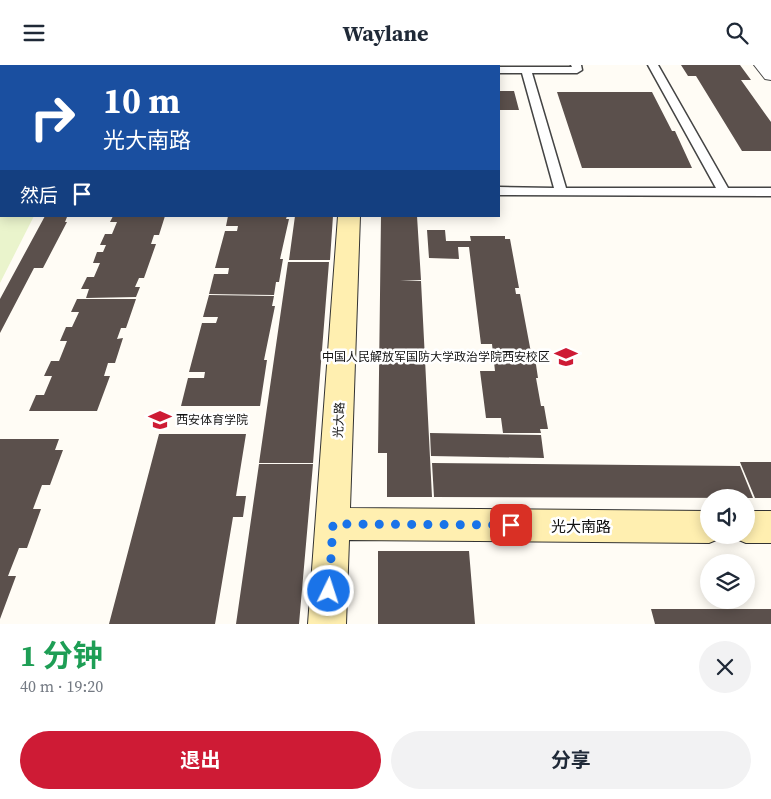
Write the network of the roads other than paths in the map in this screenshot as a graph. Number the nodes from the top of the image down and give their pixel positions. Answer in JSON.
{"nodes":[{"id":1,"x":576,"y":65,"type":"edge"},
{"id":2,"x":653,"y":65,"type":"edge"},
{"id":3,"x":763,"y":65,"type":"edge"},
{"id":4,"x":500,"y":69,"type":"edge"},
{"id":5,"x":526,"y":70,"type":"junction"},
{"id":6,"x":771,"y":75,"type":"edge"},
{"id":7,"x":500,"y":191,"type":"edge"},
{"id":8,"x":561,"y":191,"type":"junction"},
{"id":9,"x":724,"y":191,"type":"junction"},
{"id":10,"x":771,"y":192,"type":"edge"},
{"id":11,"x":349,"y":217,"type":"edge"},
{"id":12,"x":333,"y":524,"type":"junction"},
{"id":13,"x":700,"y":527,"type":"edge"},
{"id":14,"x":755,"y":527,"type":"edge"},
{"id":15,"x":771,"y":527,"type":"edge"},
{"id":16,"x":327,"y":624,"type":"edge"}],
"edges":[{"from":1,"to":5,"type":"lane"},
{"from":2,"to":9,"type":"lane"},
{"from":3,"to":6,"type":"street"},
{"from":4,"to":5,"type":"lane"},
{"from":5,"to":8,"type":"lane"},
{"from":7,"to":8,"type":"lane"},
{"from":8,"to":9,"type":"lane"},
{"from":9,"to":10,"type":"lane"},
{"from":11,"to":12,"type":"street","name":"光大路"},
{"from":12,"to":13,"type":"street","name":"光大南路"},
{"from":12,"to":16,"type":"street","name":"光大路"},
{"from":14,"to":15,"type":"street"}]}
